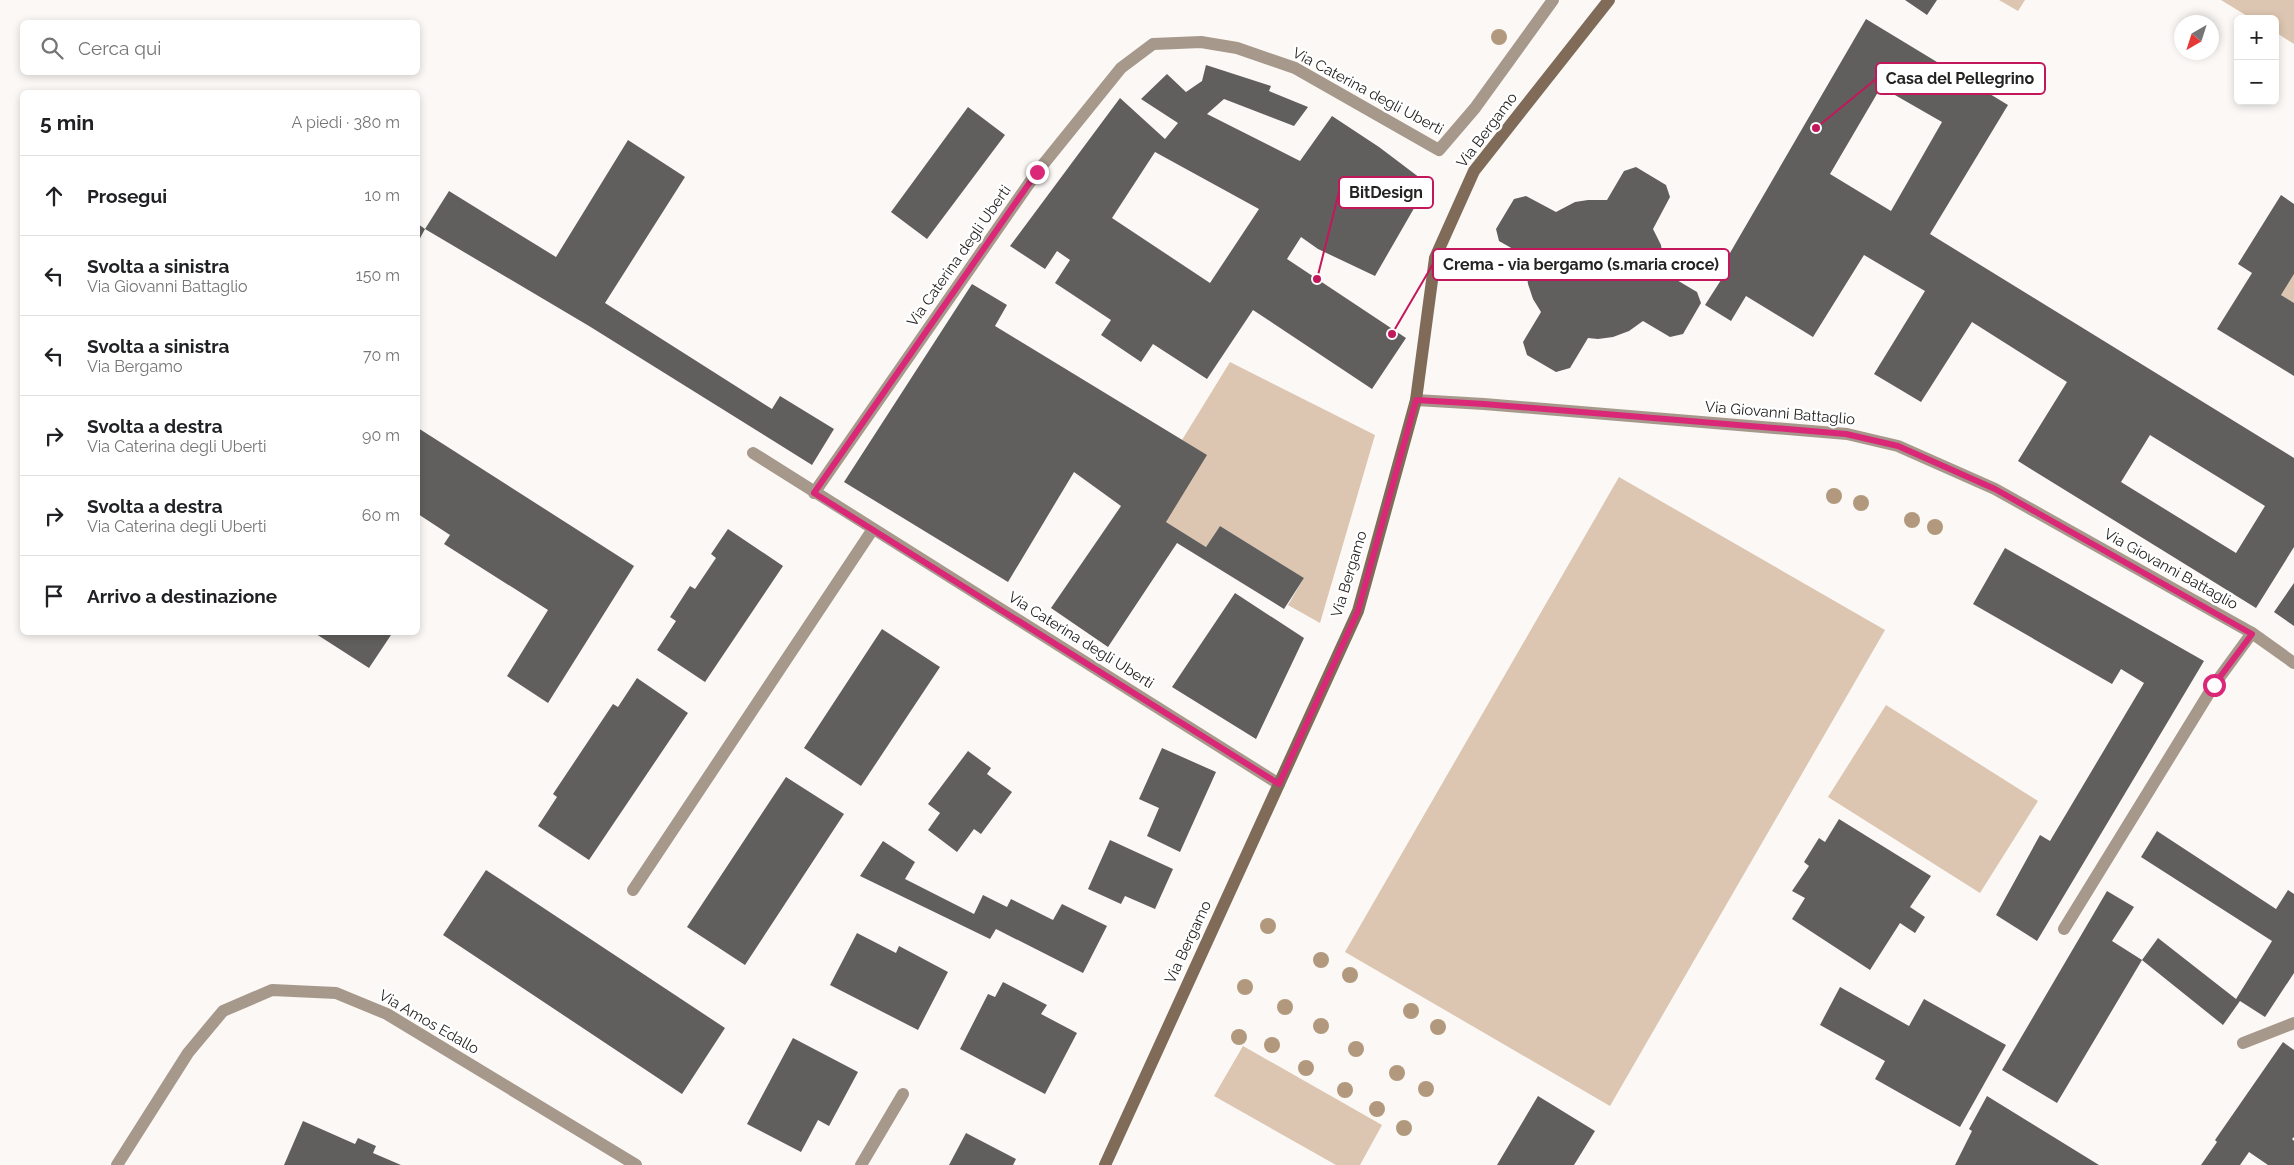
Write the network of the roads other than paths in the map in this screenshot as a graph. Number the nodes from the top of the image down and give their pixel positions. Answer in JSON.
{"nodes":[{"id":1,"x":1553,"y":0,"type":"edge"},
{"id":2,"x":1609,"y":0,"type":"edge"},
{"id":3,"x":1416,"y":400,"type":"junction"},
{"id":4,"x":753,"y":453,"type":"dead end"},
{"id":5,"x":814,"y":493,"type":"junction"},
{"id":6,"x":873,"y":529,"type":"junction"},
{"id":7,"x":2252,"y":634,"type":"junction"},
{"id":8,"x":2294,"y":663,"type":"edge"},
{"id":9,"x":1279,"y":784,"type":"junction"},
{"id":10,"x":633,"y":890,"type":"dead end"},
{"id":11,"x":2064,"y":930,"type":"dead end"},
{"id":12,"x":2294,"y":1023,"type":"edge"},
{"id":13,"x":2243,"y":1043,"type":"dead end"},
{"id":14,"x":903,"y":1094,"type":"dead end"},
{"id":15,"x":117,"y":1165,"type":"edge"},
{"id":16,"x":636,"y":1165,"type":"edge"},
{"id":17,"x":861,"y":1165,"type":"edge"},
{"id":18,"x":1105,"y":1165,"type":"edge"}],
"edges":[{"from":1,"to":5,"type":"street","name":"Via Caterina degli Uberti"},
{"from":2,"to":3,"type":"main road","name":"Via Bergamo"},
{"from":3,"to":7,"type":"street","name":"Via Giovanni Battaglio"},
{"from":3,"to":9,"type":"main road","name":"Via Bergamo"},
{"from":4,"to":5,"type":"street","name":"Via Caterina degli Uberti"},
{"from":5,"to":6,"type":"street","name":"Via Caterina degli Uberti"},
{"from":6,"to":9,"type":"street","name":"Via Caterina degli Uberti"},
{"from":6,"to":10,"type":"street"},
{"from":7,"to":8,"type":"street","name":"Via Giovanni Battaglio"},
{"from":7,"to":11,"type":"street"},
{"from":9,"to":18,"type":"main road","name":"Via Bergamo"},
{"from":12,"to":13,"type":"street"},
{"from":14,"to":17,"type":"street"},
{"from":15,"to":16,"type":"street","name":"Via Amos Edallo"}]}
